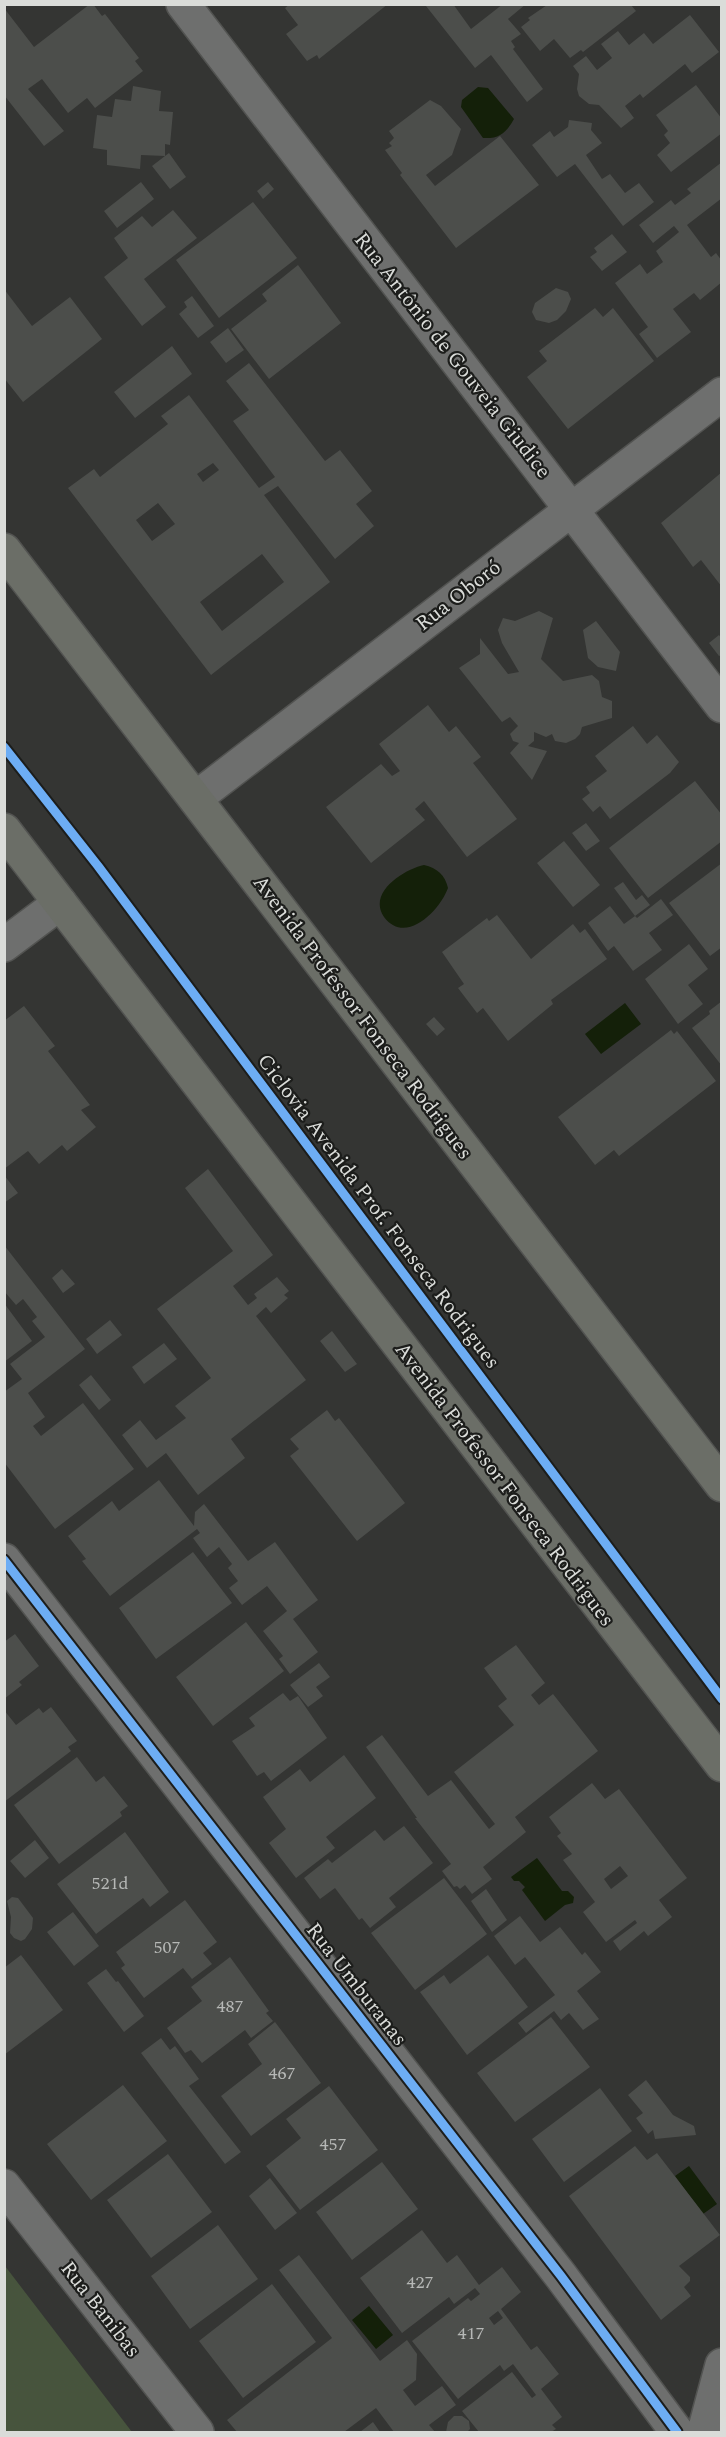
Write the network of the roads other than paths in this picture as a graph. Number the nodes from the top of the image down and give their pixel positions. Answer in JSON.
{"nodes":[{"id":1,"x":183,"y":4,"type":"edge"},
{"id":2,"x":722,"y":394,"type":"edge"},
{"id":3,"x":571,"y":508,"type":"junction"},
{"id":4,"x":4,"y":550,"type":"edge"},
{"id":5,"x":722,"y":706,"type":"edge"},
{"id":6,"x":196,"y":798,"type":"junction"},
{"id":7,"x":4,"y":830,"type":"edge"},
{"id":8,"x":60,"y":903,"type":"junction"},
{"id":9,"x":4,"y":945,"type":"edge"},
{"id":10,"x":722,"y":1485,"type":"edge"},
{"id":11,"x":4,"y":1560,"type":"edge"},
{"id":12,"x":722,"y":1766,"type":"edge"},
{"id":13,"x":4,"y":2186,"type":"edge"},
{"id":14,"x":722,"y":2365,"type":"edge"},
{"id":15,"x":197,"y":2433,"type":"edge"},
{"id":16,"x":677,"y":2433,"type":"edge"},
{"id":17,"x":704,"y":2433,"type":"edge"}],
"edges":[{"from":1,"to":3,"type":"street","name":"Rua Antônio de Gouveia Giudice"},
{"from":2,"to":3,"type":"street","name":"Rua Oboró"},
{"from":3,"to":5,"type":"street","name":"Rua Antônio de Gouveia Giudice"},
{"from":3,"to":6,"type":"street","name":"Rua Oboró"},
{"from":4,"to":6,"type":"highway","name":"Avenida Professor Fonseca Rodrigues"},
{"from":6,"to":10,"type":"highway","name":"Avenida Professor Fonseca Rodrigues"},
{"from":7,"to":8,"type":"highway","name":"Avenida Professor Fonseca Rodrigues"},
{"from":8,"to":9,"type":"street"},
{"from":8,"to":12,"type":"highway","name":"Avenida Professor Fonseca Rodrigues"},
{"from":11,"to":16,"type":"street","name":"Rua Umburanas"},
{"from":13,"to":15,"type":"street","name":"Rua Banibas"},
{"from":14,"to":17,"type":"street"}]}
